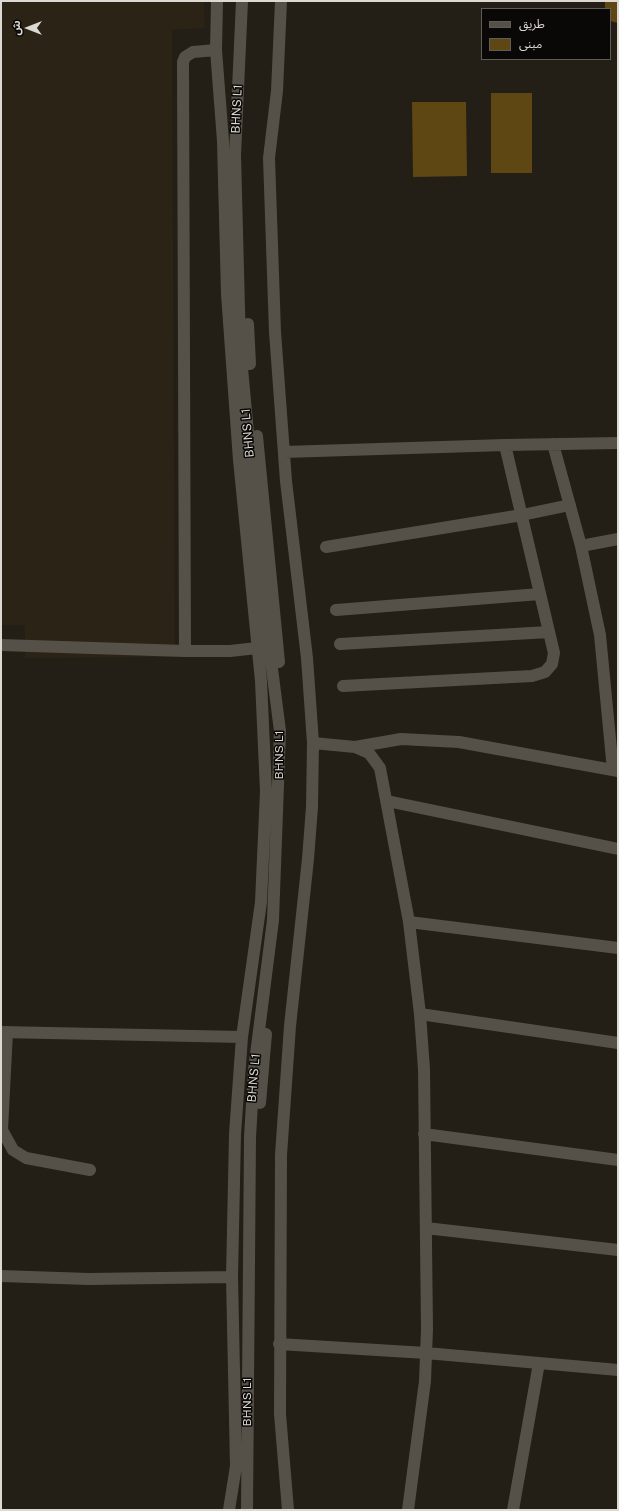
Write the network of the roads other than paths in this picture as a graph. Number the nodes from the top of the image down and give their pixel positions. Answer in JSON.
{"nodes":[{"id":1,"x":217,"y":1,"type":"edge"},
{"id":2,"x":242,"y":1,"type":"edge"},
{"id":3,"x":248,"y":1,"type":"edge"},
{"id":4,"x":281,"y":1,"type":"edge"},
{"id":5,"x":216,"y":50,"type":"junction"},
{"id":6,"x":618,"y":443,"type":"edge"},
{"id":7,"x":505,"y":444,"type":"junction"},
{"id":8,"x":553,"y":444,"type":"junction"},
{"id":9,"x":284,"y":452,"type":"junction"},
{"id":10,"x":570,"y":505,"type":"junction"},
{"id":11,"x":522,"y":515,"type":"junction"},
{"id":12,"x":618,"y":539,"type":"edge"},
{"id":13,"x":581,"y":546,"type":"junction"},
{"id":14,"x":326,"y":547,"type":"dead end"},
{"id":15,"x":540,"y":594,"type":"junction"},
{"id":16,"x":336,"y":610,"type":"dead end"},
{"id":17,"x":549,"y":632,"type":"junction"},
{"id":18,"x":340,"y":644,"type":"dead end"},
{"id":19,"x":1,"y":645,"type":"edge"},
{"id":20,"x":257,"y":648,"type":"junction"},
{"id":21,"x":185,"y":651,"type":"junction"},
{"id":22,"x":343,"y":686,"type":"dead end"},
{"id":23,"x":313,"y":743,"type":"junction"},
{"id":24,"x":355,"y":747,"type":"junction"},
{"id":25,"x":615,"y":770,"type":"edge"},
{"id":26,"x":387,"y":802,"type":"junction"},
{"id":27,"x":618,"y":849,"type":"edge"},
{"id":28,"x":410,"y":922,"type":"junction"},
{"id":29,"x":618,"y":948,"type":"edge"},
{"id":30,"x":420,"y":1014,"type":"junction"},
{"id":31,"x":4,"y":1032,"type":"edge"},
{"id":32,"x":242,"y":1037,"type":"junction"},
{"id":33,"x":618,"y":1043,"type":"edge"},
{"id":34,"x":424,"y":1134,"type":"junction"},
{"id":35,"x":618,"y":1160,"type":"edge"},
{"id":36,"x":90,"y":1170,"type":"dead end"},
{"id":37,"x":426,"y":1228,"type":"junction"},
{"id":38,"x":618,"y":1250,"type":"edge"},
{"id":39,"x":1,"y":1276,"type":"edge"},
{"id":40,"x":232,"y":1277,"type":"junction"},
{"id":41,"x":279,"y":1344,"type":"junction"},
{"id":42,"x":426,"y":1353,"type":"junction"},
{"id":43,"x":540,"y":1363,"type":"junction"},
{"id":44,"x":618,"y":1370,"type":"edge"},
{"id":45,"x":229,"y":1510,"type":"edge"},
{"id":46,"x":247,"y":1510,"type":"edge"},
{"id":47,"x":253,"y":1510,"type":"edge"},
{"id":48,"x":288,"y":1510,"type":"edge"},
{"id":49,"x":408,"y":1510,"type":"edge"},
{"id":50,"x":513,"y":1510,"type":"edge"}],
"edges":[{"from":1,"to":5,"type":"street"},
{"from":2,"to":46,"type":"street","name":"BHNS L1"},
{"from":3,"to":47,"type":"street","name":"BHNS L1"},
{"from":4,"to":9,"type":"street"},
{"from":5,"to":20,"type":"street"},
{"from":5,"to":21,"type":"street"},
{"from":6,"to":8,"type":"street"},
{"from":7,"to":8,"type":"street"},
{"from":7,"to":9,"type":"street"},
{"from":7,"to":11,"type":"street"},
{"from":8,"to":10,"type":"street"},
{"from":9,"to":23,"type":"street"},
{"from":10,"to":11,"type":"street"},
{"from":10,"to":13,"type":"street"},
{"from":11,"to":14,"type":"street"},
{"from":11,"to":15,"type":"street"},
{"from":12,"to":13,"type":"street"},
{"from":13,"to":25,"type":"street"},
{"from":15,"to":16,"type":"street"},
{"from":15,"to":17,"type":"street"},
{"from":17,"to":18,"type":"street"},
{"from":17,"to":22,"type":"street"},
{"from":19,"to":21,"type":"street"},
{"from":20,"to":21,"type":"street"},
{"from":20,"to":32,"type":"street"},
{"from":23,"to":24,"type":"street"},
{"from":23,"to":41,"type":"street"},
{"from":24,"to":25,"type":"street"},
{"from":24,"to":26,"type":"street"},
{"from":26,"to":27,"type":"street"},
{"from":26,"to":28,"type":"street"},
{"from":28,"to":29,"type":"street"},
{"from":28,"to":30,"type":"street"},
{"from":30,"to":33,"type":"street"},
{"from":30,"to":34,"type":"street"},
{"from":31,"to":32,"type":"street"},
{"from":31,"to":36,"type":"street"},
{"from":32,"to":40,"type":"street"},
{"from":34,"to":35,"type":"street"},
{"from":34,"to":37,"type":"street"},
{"from":37,"to":38,"type":"street"},
{"from":37,"to":42,"type":"street"},
{"from":39,"to":40,"type":"street"},
{"from":40,"to":45,"type":"street"},
{"from":41,"to":42,"type":"street"},
{"from":41,"to":48,"type":"street"},
{"from":42,"to":43,"type":"street"},
{"from":42,"to":49,"type":"street"},
{"from":43,"to":44,"type":"street"},
{"from":43,"to":50,"type":"street"}]}
